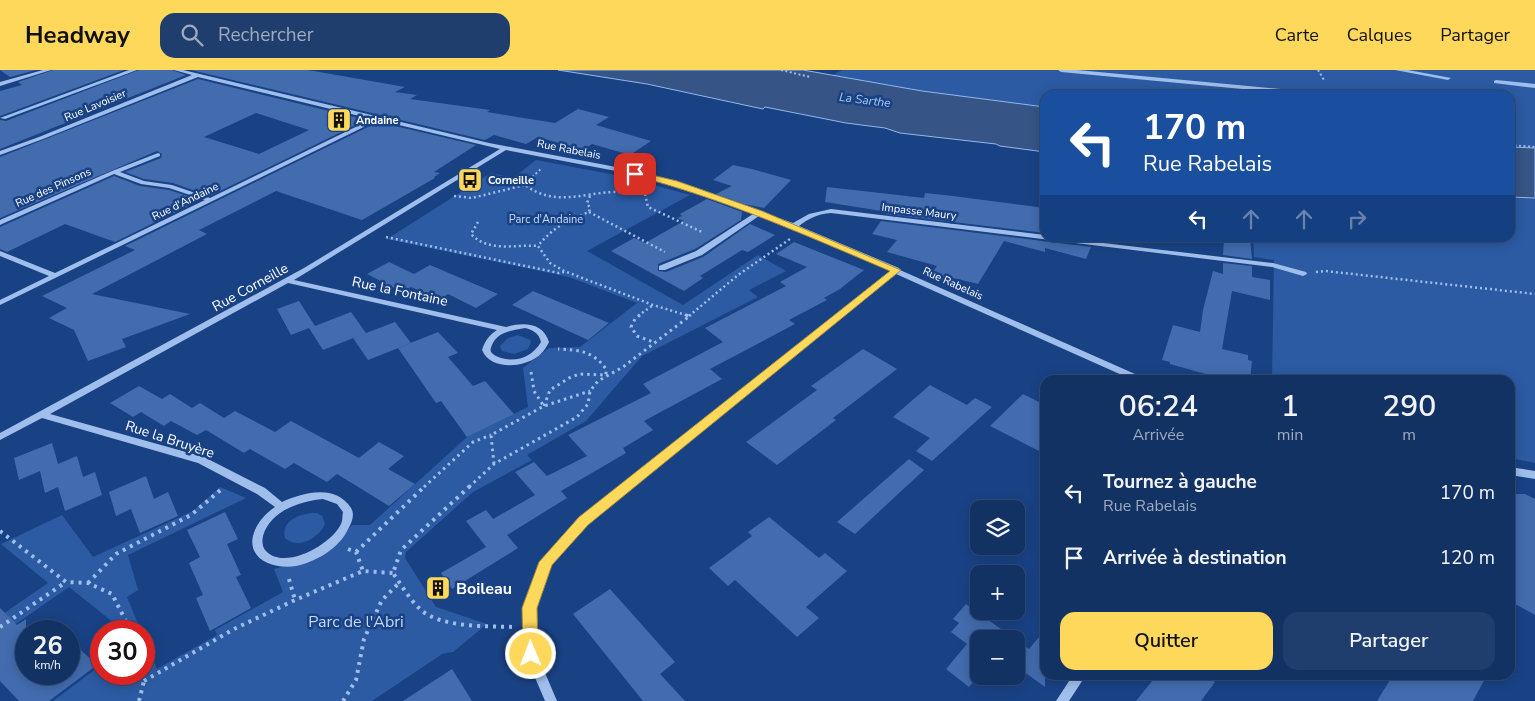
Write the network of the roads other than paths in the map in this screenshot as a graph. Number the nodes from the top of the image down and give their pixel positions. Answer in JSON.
{"nodes":[{"id":1,"x":48,"y":70,"type":"edge"},
{"id":2,"x":134,"y":70,"type":"edge"},
{"id":3,"x":177,"y":70,"type":"edge"},
{"id":4,"x":1061,"y":70,"type":"edge"},
{"id":5,"x":1398,"y":70,"type":"edge"},
{"id":6,"x":198,"y":75,"type":"junction"},
{"id":7,"x":1448,"y":78,"type":"dead end"},
{"id":8,"x":1496,"y":82,"type":"dead end"},
{"id":9,"x":0,"y":84,"type":"edge"},
{"id":10,"x":1535,"y":86,"type":"edge"},
{"id":11,"x":1271,"y":90,"type":"edge"},
{"id":12,"x":3,"y":118,"type":"dead end"},
{"id":13,"x":378,"y":118,"type":"junction"},
{"id":14,"x":505,"y":148,"type":"junction"},
{"id":15,"x":0,"y":153,"type":"edge"},
{"id":16,"x":158,"y":155,"type":"dead end"},
{"id":17,"x":114,"y":172,"type":"junction"},
{"id":18,"x":210,"y":200,"type":"junction"},
{"id":19,"x":759,"y":212,"type":"junction"},
{"id":20,"x":0,"y":223,"type":"edge"},
{"id":21,"x":794,"y":226,"type":"junction"},
{"id":22,"x":1040,"y":236,"type":"edge"},
{"id":23,"x":1087,"y":242,"type":"edge"},
{"id":24,"x":0,"y":253,"type":"edge"},
{"id":25,"x":662,"y":268,"type":"dead end"},
{"id":26,"x":896,"y":270,"type":"junction"},
{"id":27,"x":1303,"y":274,"type":"road end"},
{"id":28,"x":55,"y":276,"type":"junction"},
{"id":29,"x":287,"y":280,"type":"junction"},
{"id":30,"x":0,"y":303,"type":"edge"},
{"id":31,"x":506,"y":329,"type":"junction"},
{"id":32,"x":1130,"y":375,"type":"edge"},
{"id":33,"x":42,"y":415,"type":"junction"},
{"id":34,"x":0,"y":437,"type":"edge"},
{"id":35,"x":1515,"y":472,"type":"edge"},
{"id":36,"x":1535,"y":475,"type":"edge"},
{"id":37,"x":282,"y":507,"type":"junction"},
{"id":38,"x":1077,"y":680,"type":"edge"},
{"id":39,"x":551,"y":701,"type":"edge"},
{"id":40,"x":1062,"y":701,"type":"edge"}],
"edges":[{"from":1,"to":9,"type":"street"},
{"from":2,"to":12,"type":"street"},
{"from":3,"to":6,"type":"street","name":"Rue Rabelais"},
{"from":4,"to":11,"type":"street"},
{"from":5,"to":7,"type":"street"},
{"from":6,"to":13,"type":"street","name":"Rue Rabelais"},
{"from":6,"to":15,"type":"street","name":"Rue Lavoisier"},
{"from":8,"to":10,"type":"street"},
{"from":13,"to":14,"type":"street","name":"Rue Rabelais"},
{"from":13,"to":18,"type":"street","name":"Rue d'Andaine"},
{"from":14,"to":19,"type":"street","name":"Rue Rabelais"},
{"from":14,"to":29,"type":"street","name":"Rue Corneille"},
{"from":16,"to":17,"type":"street","name":"Rue des Pinsons"},
{"from":17,"to":18,"type":"street"},
{"from":17,"to":20,"type":"street","name":"Rue des Pinsons"},
{"from":18,"to":28,"type":"street","name":"Rue d'Andaine"},
{"from":19,"to":21,"type":"street","name":"Rue Rabelais"},
{"from":19,"to":25,"type":"street"},
{"from":21,"to":22,"type":"street","name":"Impasse Maury"},
{"from":21,"to":26,"type":"street","name":"Rue Rabelais"},
{"from":23,"to":27,"type":"street","name":"Impasse Maury"},
{"from":24,"to":28,"type":"street"},
{"from":26,"to":32,"type":"street","name":"Rue Rabelais"},
{"from":26,"to":39,"type":"street"},
{"from":28,"to":30,"type":"street","name":"Rue d'Andaine"},
{"from":29,"to":31,"type":"street","name":"Rue la Fontaine"},
{"from":29,"to":33,"type":"street","name":"Rue Corneille"},
{"from":31,"to":31,"type":"street","name":"Rue la Fontaine"},
{"from":33,"to":34,"type":"street","name":"Rue Corneille"},
{"from":33,"to":37,"type":"street","name":"Rue la Bruyère"},
{"from":35,"to":36,"type":"street"},
{"from":37,"to":37,"type":"street"},
{"from":38,"to":40,"type":"street"}]}
